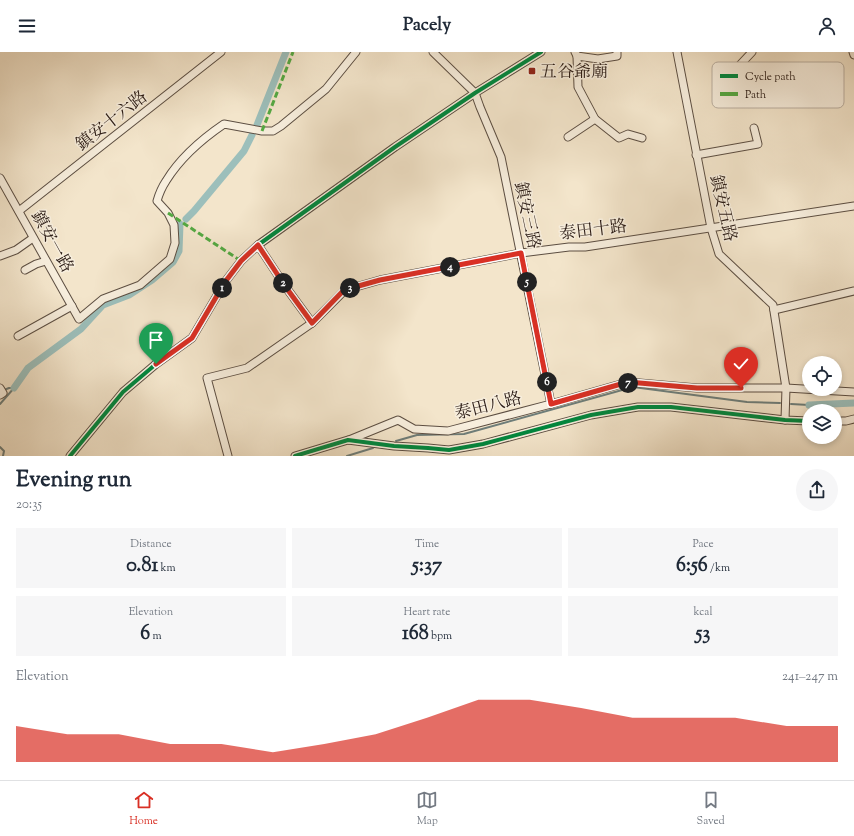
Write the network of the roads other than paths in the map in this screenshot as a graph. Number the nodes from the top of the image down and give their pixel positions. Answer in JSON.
{"nodes":[{"id":1,"x":221,"y":52,"type":"edge"},
{"id":2,"x":356,"y":52,"type":"edge"},
{"id":3,"x":433,"y":52,"type":"edge"},
{"id":4,"x":541,"y":52,"type":"edge"},
{"id":5,"x":617,"y":52,"type":"edge"},
{"id":6,"x":677,"y":52,"type":"edge"},
{"id":7,"x":752,"y":52,"type":"edge"},
{"id":8,"x":854,"y":52,"type":"edge"},
{"id":9,"x":576,"y":54,"type":"edge"},
{"id":10,"x":854,"y":55,"type":"edge"},
{"id":11,"x":743,"y":62,"type":"edge"},
{"id":12,"x":475,"y":93,"type":"junction"},
{"id":13,"x":595,"y":119,"type":"junction"},
{"id":14,"x":754,"y":128,"type":"dead end"},
{"id":15,"x":568,"y":138,"type":"dead end"},
{"id":16,"x":642,"y":138,"type":"dead end"},
{"id":17,"x":696,"y":155,"type":"junction"},
{"id":18,"x":0,"y":178,"type":"edge"},
{"id":19,"x":854,"y":206,"type":"edge"},
{"id":20,"x":19,"y":211,"type":"junction"},
{"id":21,"x":710,"y":228,"type":"junction"},
{"id":22,"x":33,"y":238,"type":"junction"},
{"id":23,"x":258,"y":245,"type":"junction"},
{"id":24,"x":521,"y":253,"type":"junction"},
{"id":25,"x":0,"y":256,"type":"edge"},
{"id":26,"x":46,"y":260,"type":"junction"},
{"id":27,"x":25,"y":270,"type":"dead end"},
{"id":28,"x":854,"y":291,"type":"edge"},
{"id":29,"x":72,"y":306,"type":"junction"},
{"id":30,"x":774,"y":310,"type":"junction"},
{"id":31,"x":312,"y":323,"type":"junction"},
{"id":32,"x":18,"y":336,"type":"dead end"},
{"id":33,"x":786,"y":388,"type":"junction"},
{"id":34,"x":854,"y":392,"type":"edge"},
{"id":35,"x":551,"y":404,"type":"junction"},
{"id":36,"x":854,"y":419,"type":"edge"},
{"id":37,"x":785,"y":420,"type":"junction"},
{"id":38,"x":842,"y":420,"type":"edge"},
{"id":39,"x":802,"y":421,"type":"edge"},
{"id":40,"x":348,"y":440,"type":"junction"},
{"id":41,"x":321,"y":448,"type":"junction"},
{"id":42,"x":70,"y":456,"type":"edge"},
{"id":43,"x":228,"y":456,"type":"edge"},
{"id":44,"x":295,"y":456,"type":"edge"},
{"id":45,"x":322,"y":456,"type":"edge"}],
"edges":[{"from":1,"to":20,"type":"street","name":"鎮安十六路"},
{"from":2,"to":29,"type":"street","name":"鎮安一路"},
{"from":3,"to":12,"type":"street","name":"鎮安三路"},
{"from":4,"to":12,"type":"street"},
{"from":5,"to":9,"type":"street"},
{"from":6,"to":17,"type":"street","name":"鎮安五路"},
{"from":7,"to":11,"type":"street"},
{"from":8,"to":10,"type":"street"},
{"from":9,"to":13,"type":"street"},
{"from":12,"to":23,"type":"street"},
{"from":12,"to":24,"type":"street","name":"鎮安三路"},
{"from":13,"to":15,"type":"street"},
{"from":13,"to":16,"type":"street"},
{"from":14,"to":17,"type":"street"},
{"from":17,"to":21,"type":"street","name":"鎮安五路"},
{"from":18,"to":20,"type":"street","name":"鎮安一路"},
{"from":19,"to":21,"type":"street","name":"泰田十路"},
{"from":20,"to":22,"type":"street","name":"鎮安一路"},
{"from":21,"to":24,"type":"street","name":"泰田十路"},
{"from":21,"to":30,"type":"street","name":"鎮安五路"},
{"from":22,"to":25,"type":"street"},
{"from":22,"to":26,"type":"street","name":"鎮安一路"},
{"from":23,"to":31,"type":"street"},
{"from":23,"to":42,"type":"street"},
{"from":24,"to":31,"type":"street","name":"泰田十路"},
{"from":24,"to":35,"type":"street","name":"鎮安三路"},
{"from":26,"to":27,"type":"street"},
{"from":26,"to":29,"type":"street","name":"鎮安一路"},
{"from":28,"to":30,"type":"street"},
{"from":29,"to":32,"type":"street"},
{"from":30,"to":33,"type":"street","name":"鎮安五路"},
{"from":31,"to":43,"type":"street","name":"泰田十路"},
{"from":33,"to":34,"type":"street","name":"泰田八路"},
{"from":33,"to":35,"type":"street","name":"泰田八路"},
{"from":33,"to":37,"type":"street","name":"鎮安五路"},
{"from":35,"to":40,"type":"street","name":"泰田八路"},
{"from":36,"to":38,"type":"street"},
{"from":37,"to":39,"type":"street"},
{"from":37,"to":40,"type":"street"},
{"from":40,"to":41,"type":"street"},
{"from":41,"to":44,"type":"street"},
{"from":41,"to":45,"type":"street"}]}
